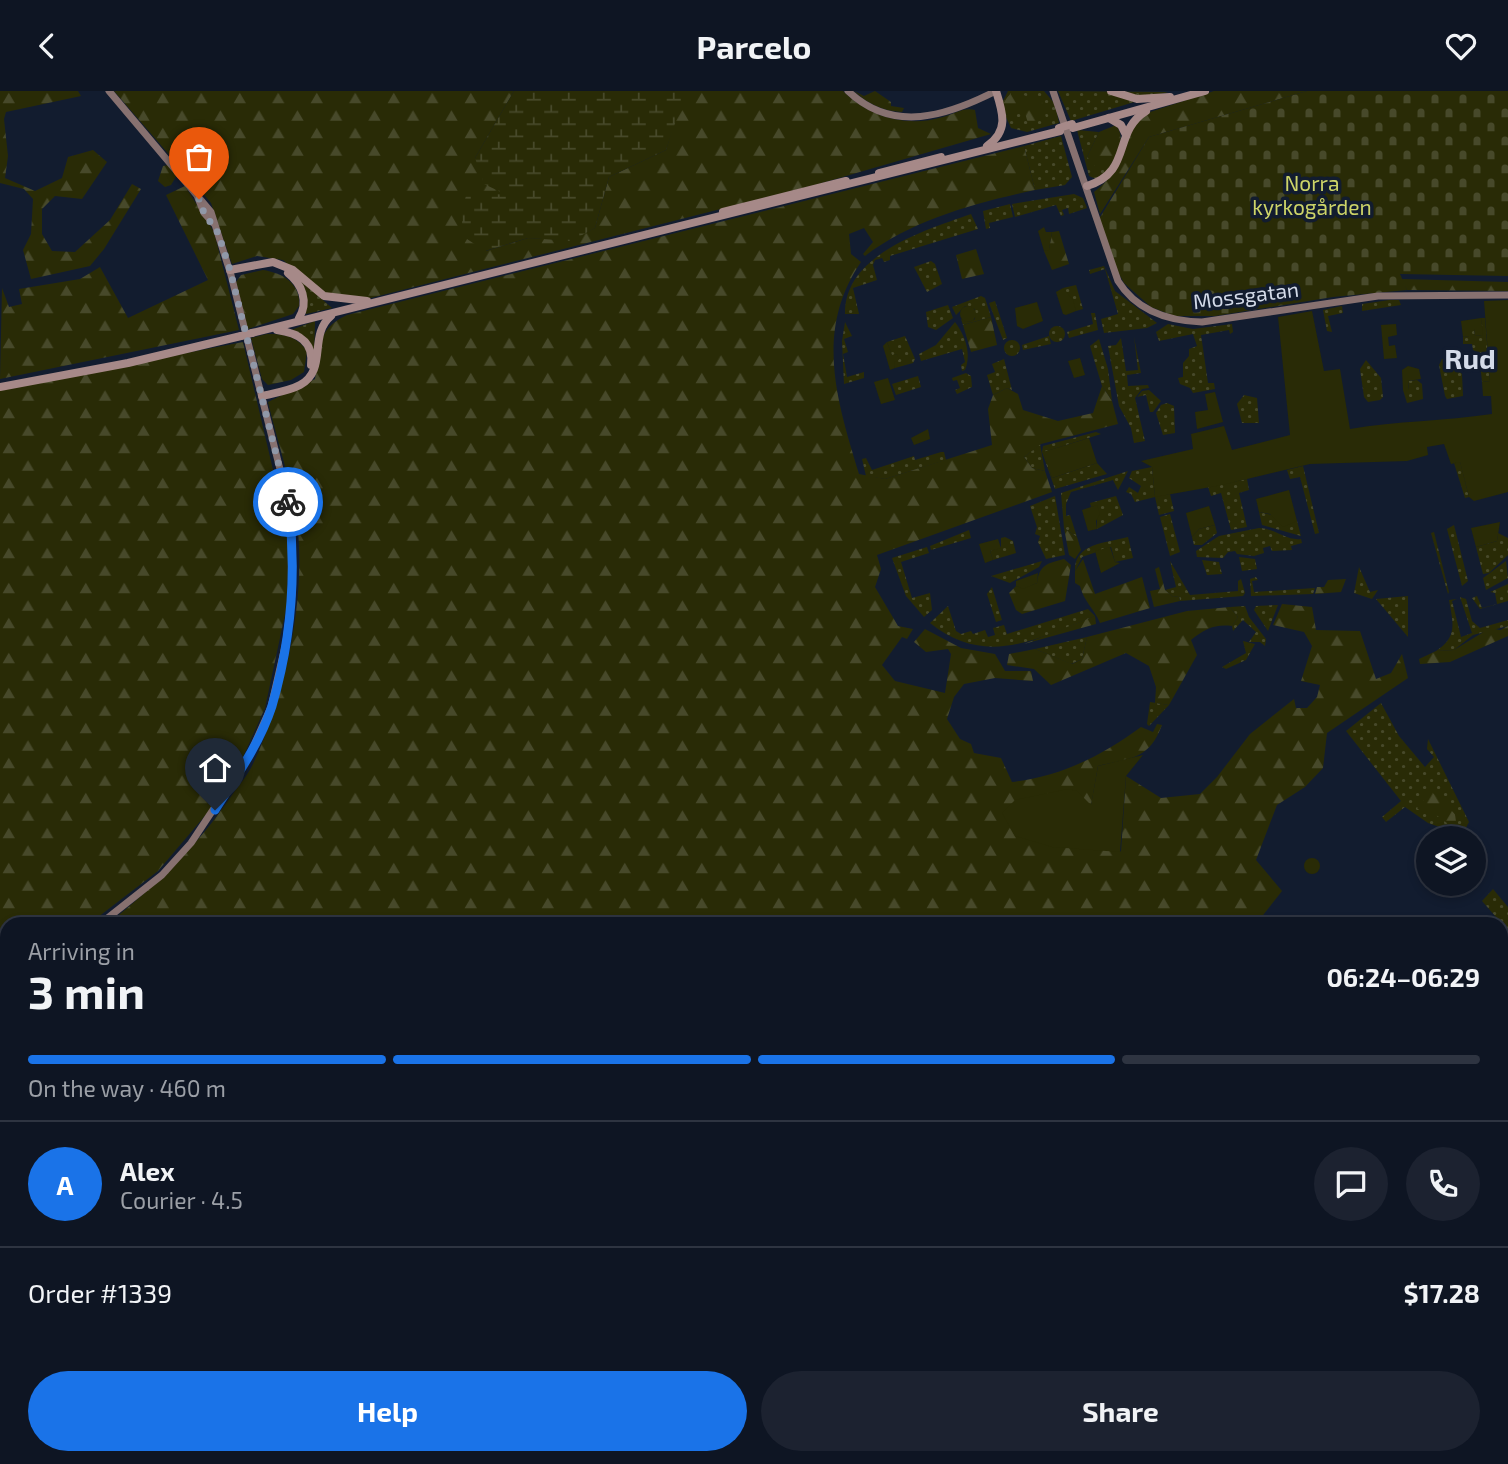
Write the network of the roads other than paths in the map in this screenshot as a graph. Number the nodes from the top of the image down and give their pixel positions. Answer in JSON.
{"nodes":[{"id":1,"x":109,"y":91,"type":"edge"},
{"id":2,"x":848,"y":91,"type":"edge"},
{"id":3,"x":996,"y":91,"type":"edge"},
{"id":4,"x":1053,"y":91,"type":"edge"},
{"id":5,"x":1111,"y":91,"type":"edge"},
{"id":6,"x":1188,"y":91,"type":"edge"},
{"id":7,"x":1205,"y":91,"type":"edge"},
{"id":8,"x":1170,"y":97,"type":"junction"},
{"id":9,"x":1153,"y":106,"type":"junction"},
{"id":10,"x":1109,"y":118,"type":"junction"},
{"id":11,"x":1073,"y":126,"type":"junction"},
{"id":12,"x":1060,"y":129,"type":"junction"},
{"id":13,"x":1126,"y":135,"type":"junction"},
{"id":14,"x":987,"y":146,"type":"junction"},
{"id":15,"x":1087,"y":186,"type":"junction"},
{"id":16,"x":231,"y":272,"type":"junction"},
{"id":17,"x":1508,"y":295,"type":"edge"},
{"id":18,"x":367,"y":301,"type":"junction"},
{"id":19,"x":334,"y":314,"type":"junction"},
{"id":20,"x":299,"y":318,"type":"junction"},
{"id":21,"x":271,"y":329,"type":"junction"},
{"id":22,"x":252,"y":331,"type":"junction"},
{"id":23,"x":0,"y":384,"type":"edge"},
{"id":24,"x":261,"y":393,"type":"junction"},
{"id":25,"x":109,"y":917,"type":"edge"}],
"edges":[{"from":1,"to":16,"type":"street"},
{"from":2,"to":3,"type":"street"},
{"from":3,"to":14,"type":"main road"},
{"from":4,"to":15,"type":"street","name":"Mossgatan"},
{"from":5,"to":8,"type":"main road"},
{"from":6,"to":8,"type":"main road"},
{"from":7,"to":9,"type":"main road"},
{"from":8,"to":11,"type":"main road"},
{"from":9,"to":10,"type":"main road"},
{"from":9,"to":13,"type":"main road"},
{"from":10,"to":11,"type":"main road"},
{"from":10,"to":13,"type":"main road"},
{"from":11,"to":12,"type":"main road","bridge":true},
{"from":12,"to":14,"type":"main road"},
{"from":12,"to":19,"type":"main road"},
{"from":13,"to":15,"type":"main road"},
{"from":14,"to":18,"type":"main road"},
{"from":15,"to":17,"type":"street","name":"Mossgatan"},
{"from":16,"to":18,"type":"main road"},
{"from":16,"to":20,"type":"main road"},
{"from":16,"to":24,"type":"street"},
{"from":18,"to":20,"type":"main road"},
{"from":19,"to":21,"type":"main road"},
{"from":19,"to":24,"type":"main road"},
{"from":20,"to":22,"type":"main road"},
{"from":21,"to":22,"type":"main road"},
{"from":21,"to":24,"type":"main road"},
{"from":22,"to":23,"type":"main road","bridge":true},
{"from":24,"to":25,"type":"street"}]}
